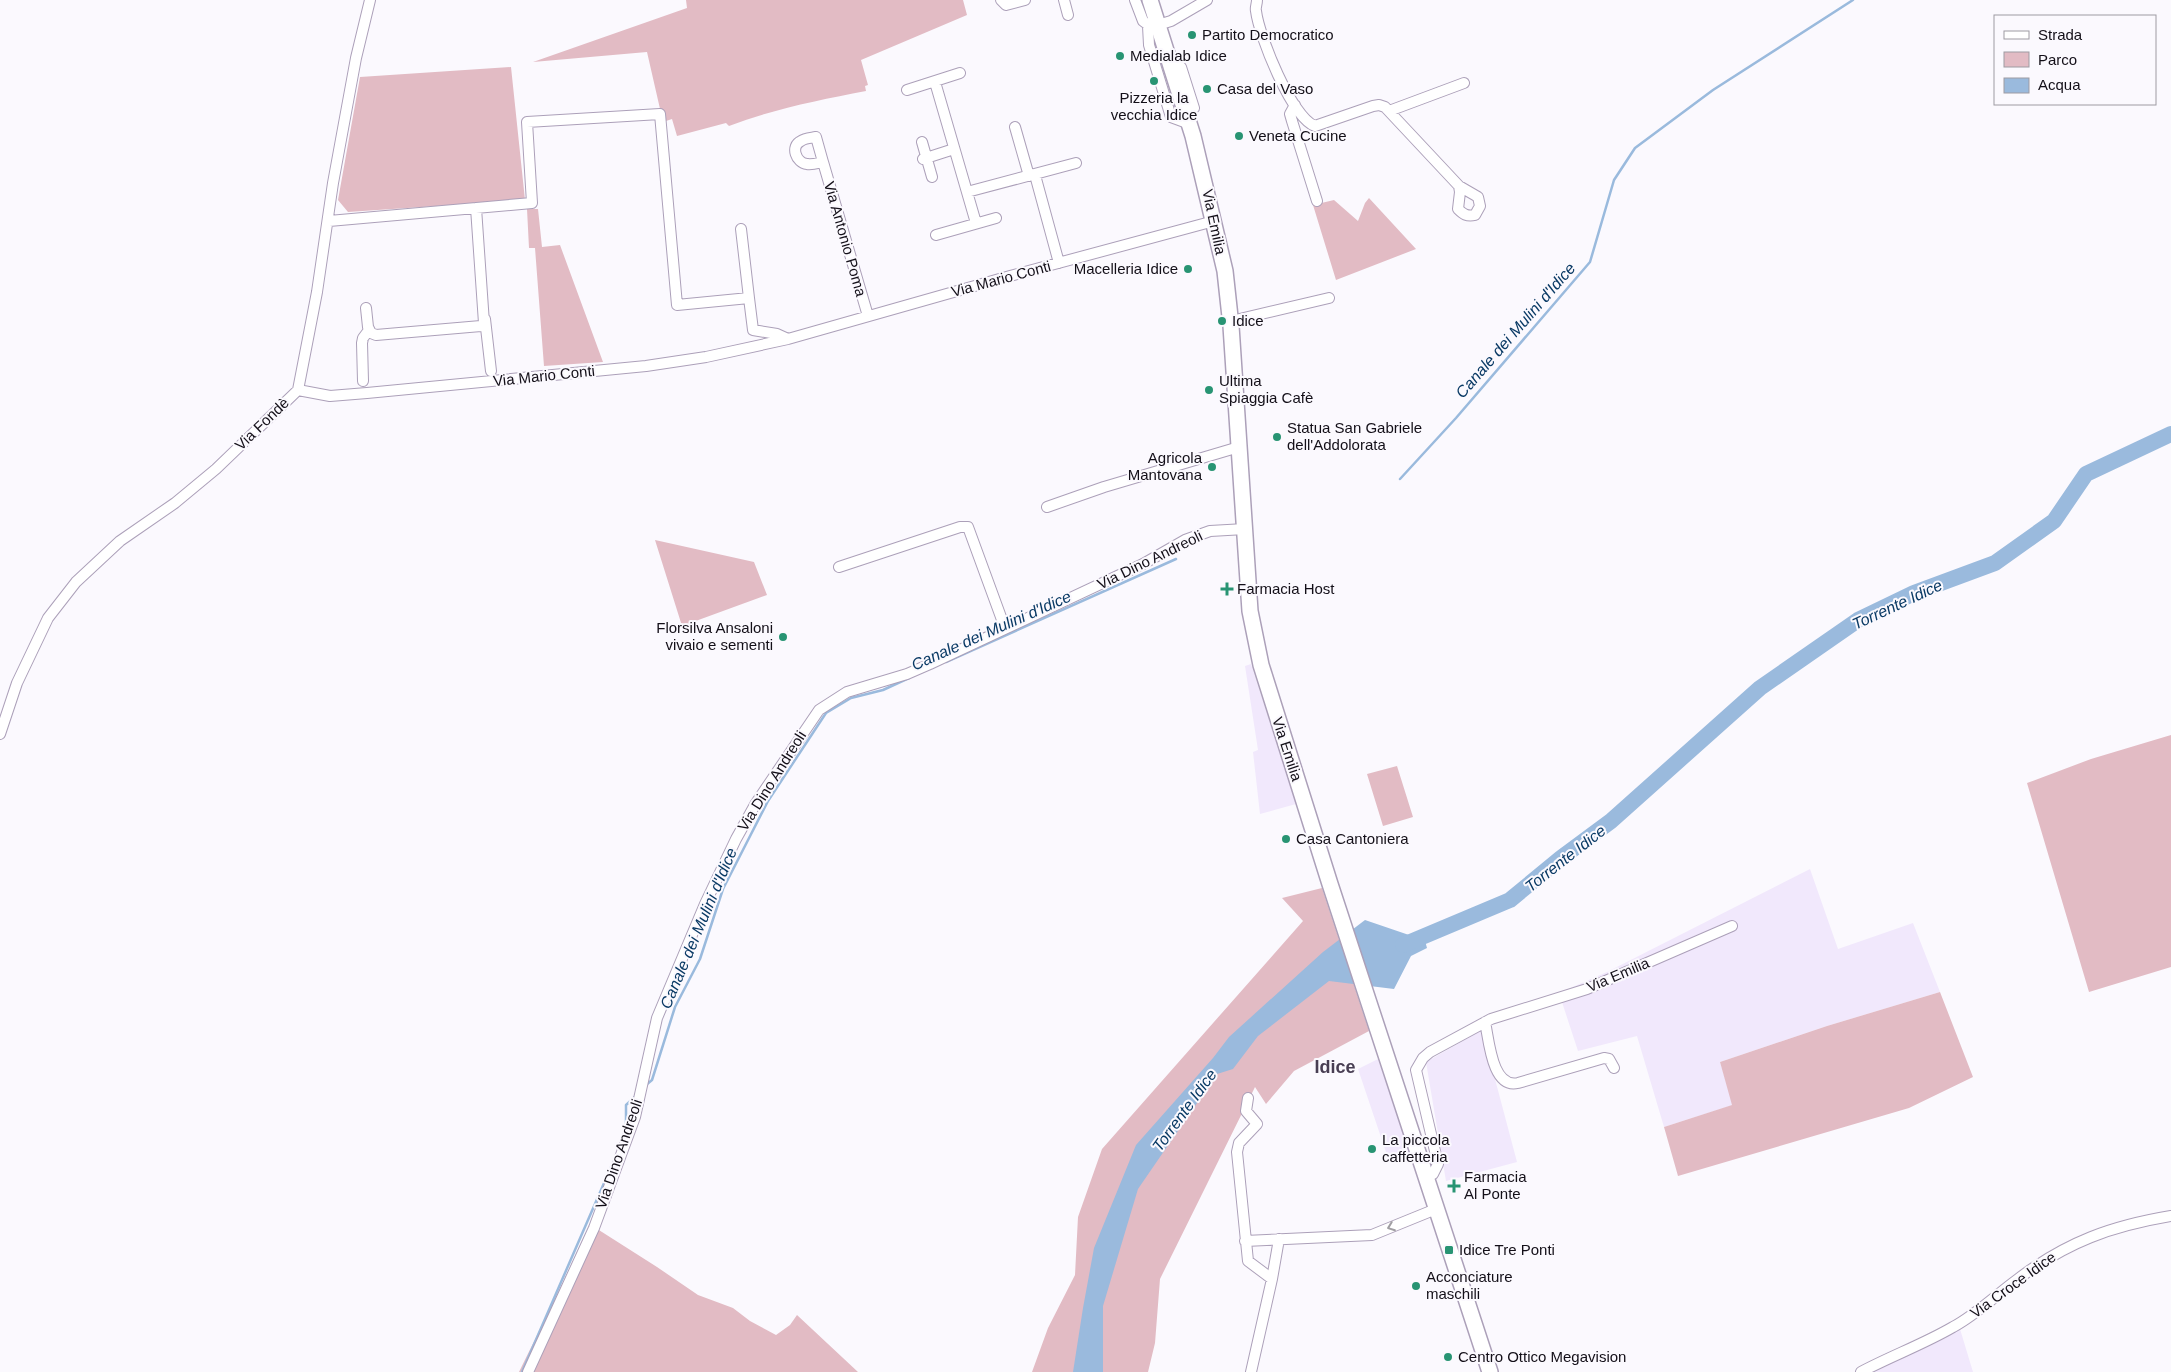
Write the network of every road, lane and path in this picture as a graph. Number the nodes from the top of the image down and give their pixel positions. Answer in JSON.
{"nodes":[{"id":1,"x":370,"y":0,"type":"edge"},
{"id":2,"x":1001,"y":0,"type":"edge"},
{"id":3,"x":1025,"y":0,"type":"edge"},
{"id":4,"x":1064,"y":0,"type":"edge"},
{"id":5,"x":1135,"y":0,"type":"edge"},
{"id":6,"x":1150,"y":0,"type":"edge"},
{"id":7,"x":1207,"y":0,"type":"edge"},
{"id":8,"x":1257,"y":0,"type":"edge"},
{"id":9,"x":1068,"y":15,"type":"dead end"},
{"id":10,"x":1153,"y":26,"type":"junction"},
{"id":11,"x":960,"y":73,"type":"dead end"},
{"id":12,"x":935,"y":82,"type":"junction"},
{"id":13,"x":1464,"y":83,"type":"dead end"},
{"id":14,"x":907,"y":90,"type":"dead end"},
{"id":15,"x":1295,"y":105,"type":"junction"},
{"id":16,"x":1389,"y":111,"type":"junction"},
{"id":17,"x":1188,"y":119,"type":"junction"},
{"id":18,"x":1015,"y":127,"type":"dead end"},
{"id":19,"x":922,"y":142,"type":"dead end"},
{"id":20,"x":954,"y":149,"type":"junction"},
{"id":21,"x":925,"y":158,"type":"junction"},
{"id":22,"x":822,"y":162,"type":"dead end"},
{"id":23,"x":1076,"y":162,"type":"dead end"},
{"id":24,"x":1032,"y":176,"type":"junction"},
{"id":25,"x":932,"y":177,"type":"dead end"},
{"id":26,"x":1459,"y":186,"type":"dead end"},
{"id":27,"x":967,"y":192,"type":"junction"},
{"id":28,"x":1317,"y":200,"type":"dead end"},
{"id":29,"x":476,"y":208,"type":"junction"},
{"id":30,"x":996,"y":218,"type":"dead end"},
{"id":31,"x":329,"y":221,"type":"junction"},
{"id":32,"x":1214,"y":221,"type":"junction"},
{"id":33,"x":976,"y":223,"type":"junction"},
{"id":34,"x":741,"y":229,"type":"dead end"},
{"id":35,"x":936,"y":235,"type":"dead end"},
{"id":36,"x":1059,"y":263,"type":"junction"},
{"id":37,"x":749,"y":298,"type":"junction"},
{"id":38,"x":1329,"y":298,"type":"dead end"},
{"id":39,"x":366,"y":308,"type":"dead end"},
{"id":40,"x":868,"y":316,"type":"junction"},
{"id":41,"x":485,"y":319,"type":"junction"},
{"id":42,"x":1231,"y":321,"type":"junction"},
{"id":43,"x":369,"y":330,"type":"junction"},
{"id":44,"x":788,"y":339,"type":"junction"},
{"id":45,"x":490,"y":371,"type":"dead end"},
{"id":46,"x":364,"y":381,"type":"dead end"},
{"id":47,"x":298,"y":390,"type":"junction"},
{"id":48,"x":1239,"y":447,"type":"junction"},
{"id":49,"x":1047,"y":507,"type":"dead end"},
{"id":50,"x":1245,"y":529,"type":"junction"},
{"id":51,"x":839,"y":567,"type":"dead end"},
{"id":52,"x":1005,"y":628,"type":"junction"},
{"id":53,"x":0,"y":734,"type":"edge"},
{"id":54,"x":1732,"y":926,"type":"dead end"},
{"id":55,"x":1485,"y":1022,"type":"junction"},
{"id":56,"x":1614,"y":1068,"type":"dead end"},
{"id":57,"x":1248,"y":1098,"type":"dead end"},
{"id":58,"x":1433,"y":1145,"type":"junction"},
{"id":59,"x":1420,"y":1161,"type":"junction"},
{"id":60,"x":1426,"y":1178,"type":"junction"},
{"id":61,"x":1436,"y":1209,"type":"junction"},
{"id":62,"x":2171,"y":1216,"type":"edge"},
{"id":63,"x":1279,"y":1239,"type":"junction"},
{"id":64,"x":1245,"y":1241,"type":"junction"},
{"id":65,"x":1272,"y":1279,"type":"junction"},
{"id":66,"x":528,"y":1372,"type":"edge"},
{"id":67,"x":1251,"y":1372,"type":"edge"},
{"id":68,"x":1490,"y":1372,"type":"edge"},
{"id":69,"x":1860,"y":1372,"type":"edge"}],
"edges":[{"from":1,"to":31,"type":"street","name":"Via Fondè"},
{"from":2,"to":3,"type":"street"},
{"from":4,"to":9,"type":"street"},
{"from":5,"to":10,"type":"street","name":"Via Emilia"},
{"from":6,"to":10,"type":"main road","name":"Via Emilia"},
{"from":7,"to":10,"type":"street"},
{"from":8,"to":15,"type":"street"},
{"from":10,"to":17,"type":"main road","name":"Via Emilia"},
{"from":10,"to":17,"type":"street","name":"Via Emilia"},
{"from":11,"to":12,"type":"street"},
{"from":12,"to":14,"type":"street"},
{"from":12,"to":20,"type":"street"},
{"from":13,"to":16,"type":"street"},
{"from":15,"to":16,"type":"street"},
{"from":15,"to":28,"type":"street"},
{"from":16,"to":26,"type":"street"},
{"from":17,"to":32,"type":"main road","name":"Via Emilia"},
{"from":18,"to":24,"type":"street"},
{"from":19,"to":21,"type":"street"},
{"from":20,"to":21,"type":"street"},
{"from":20,"to":27,"type":"street"},
{"from":21,"to":25,"type":"street"},
{"from":22,"to":40,"type":"street","name":"Via Antonio Poma"},
{"from":23,"to":24,"type":"street"},
{"from":24,"to":27,"type":"street"},
{"from":24,"to":36,"type":"street"},
{"from":27,"to":33,"type":"street"},
{"from":29,"to":31,"type":"street"},
{"from":29,"to":37,"type":"street"},
{"from":29,"to":41,"type":"street"},
{"from":30,"to":33,"type":"street"},
{"from":31,"to":47,"type":"street","name":"Via Fondè"},
{"from":32,"to":36,"type":"street","name":"Via Mario Conti"},
{"from":32,"to":42,"type":"main road","name":"Via Emilia"},
{"from":33,"to":35,"type":"street"},
{"from":34,"to":37,"type":"street"},
{"from":36,"to":40,"type":"street","name":"Via Mario Conti"},
{"from":37,"to":44,"type":"street"},
{"from":38,"to":42,"type":"street"},
{"from":39,"to":43,"type":"street"},
{"from":40,"to":44,"type":"street","name":"Via Mario Conti"},
{"from":41,"to":43,"type":"street"},
{"from":41,"to":45,"type":"street"},
{"from":42,"to":48,"type":"main road","name":"Via Emilia"},
{"from":43,"to":46,"type":"street"},
{"from":44,"to":47,"type":"street","name":"Via Mario Conti"},
{"from":47,"to":53,"type":"street","name":"Via Fondè"},
{"from":48,"to":49,"type":"street"},
{"from":48,"to":50,"type":"main road","name":"Via Emilia"},
{"from":50,"to":52,"type":"street","name":"Via Dino Andreoli"},
{"from":50,"to":59,"type":"main road","name":"Via Emilia"},
{"from":51,"to":52,"type":"street"},
{"from":52,"to":66,"type":"street","name":"Via Dino Andreoli"},
{"from":54,"to":55,"type":"street","name":"Via Emilia"},
{"from":55,"to":56,"type":"street"},
{"from":55,"to":58,"type":"street","name":"Via Emilia"},
{"from":57,"to":64,"type":"street"},
{"from":58,"to":59,"type":"street"},
{"from":58,"to":60,"type":"street","name":"Via Emilia"},
{"from":59,"to":60,"type":"main road","name":"Via Emilia"},
{"from":60,"to":61,"type":"main road","name":"Via Emilia"},
{"from":61,"to":63,"type":"street","one_way":true},
{"from":61,"to":68,"type":"main road","name":"Via Emilia"},
{"from":62,"to":69,"type":"street","name":"Via Croce Idice"},
{"from":63,"to":64,"type":"street"},
{"from":63,"to":65,"type":"street"},
{"from":64,"to":65,"type":"street"},
{"from":65,"to":67,"type":"street"}]}
